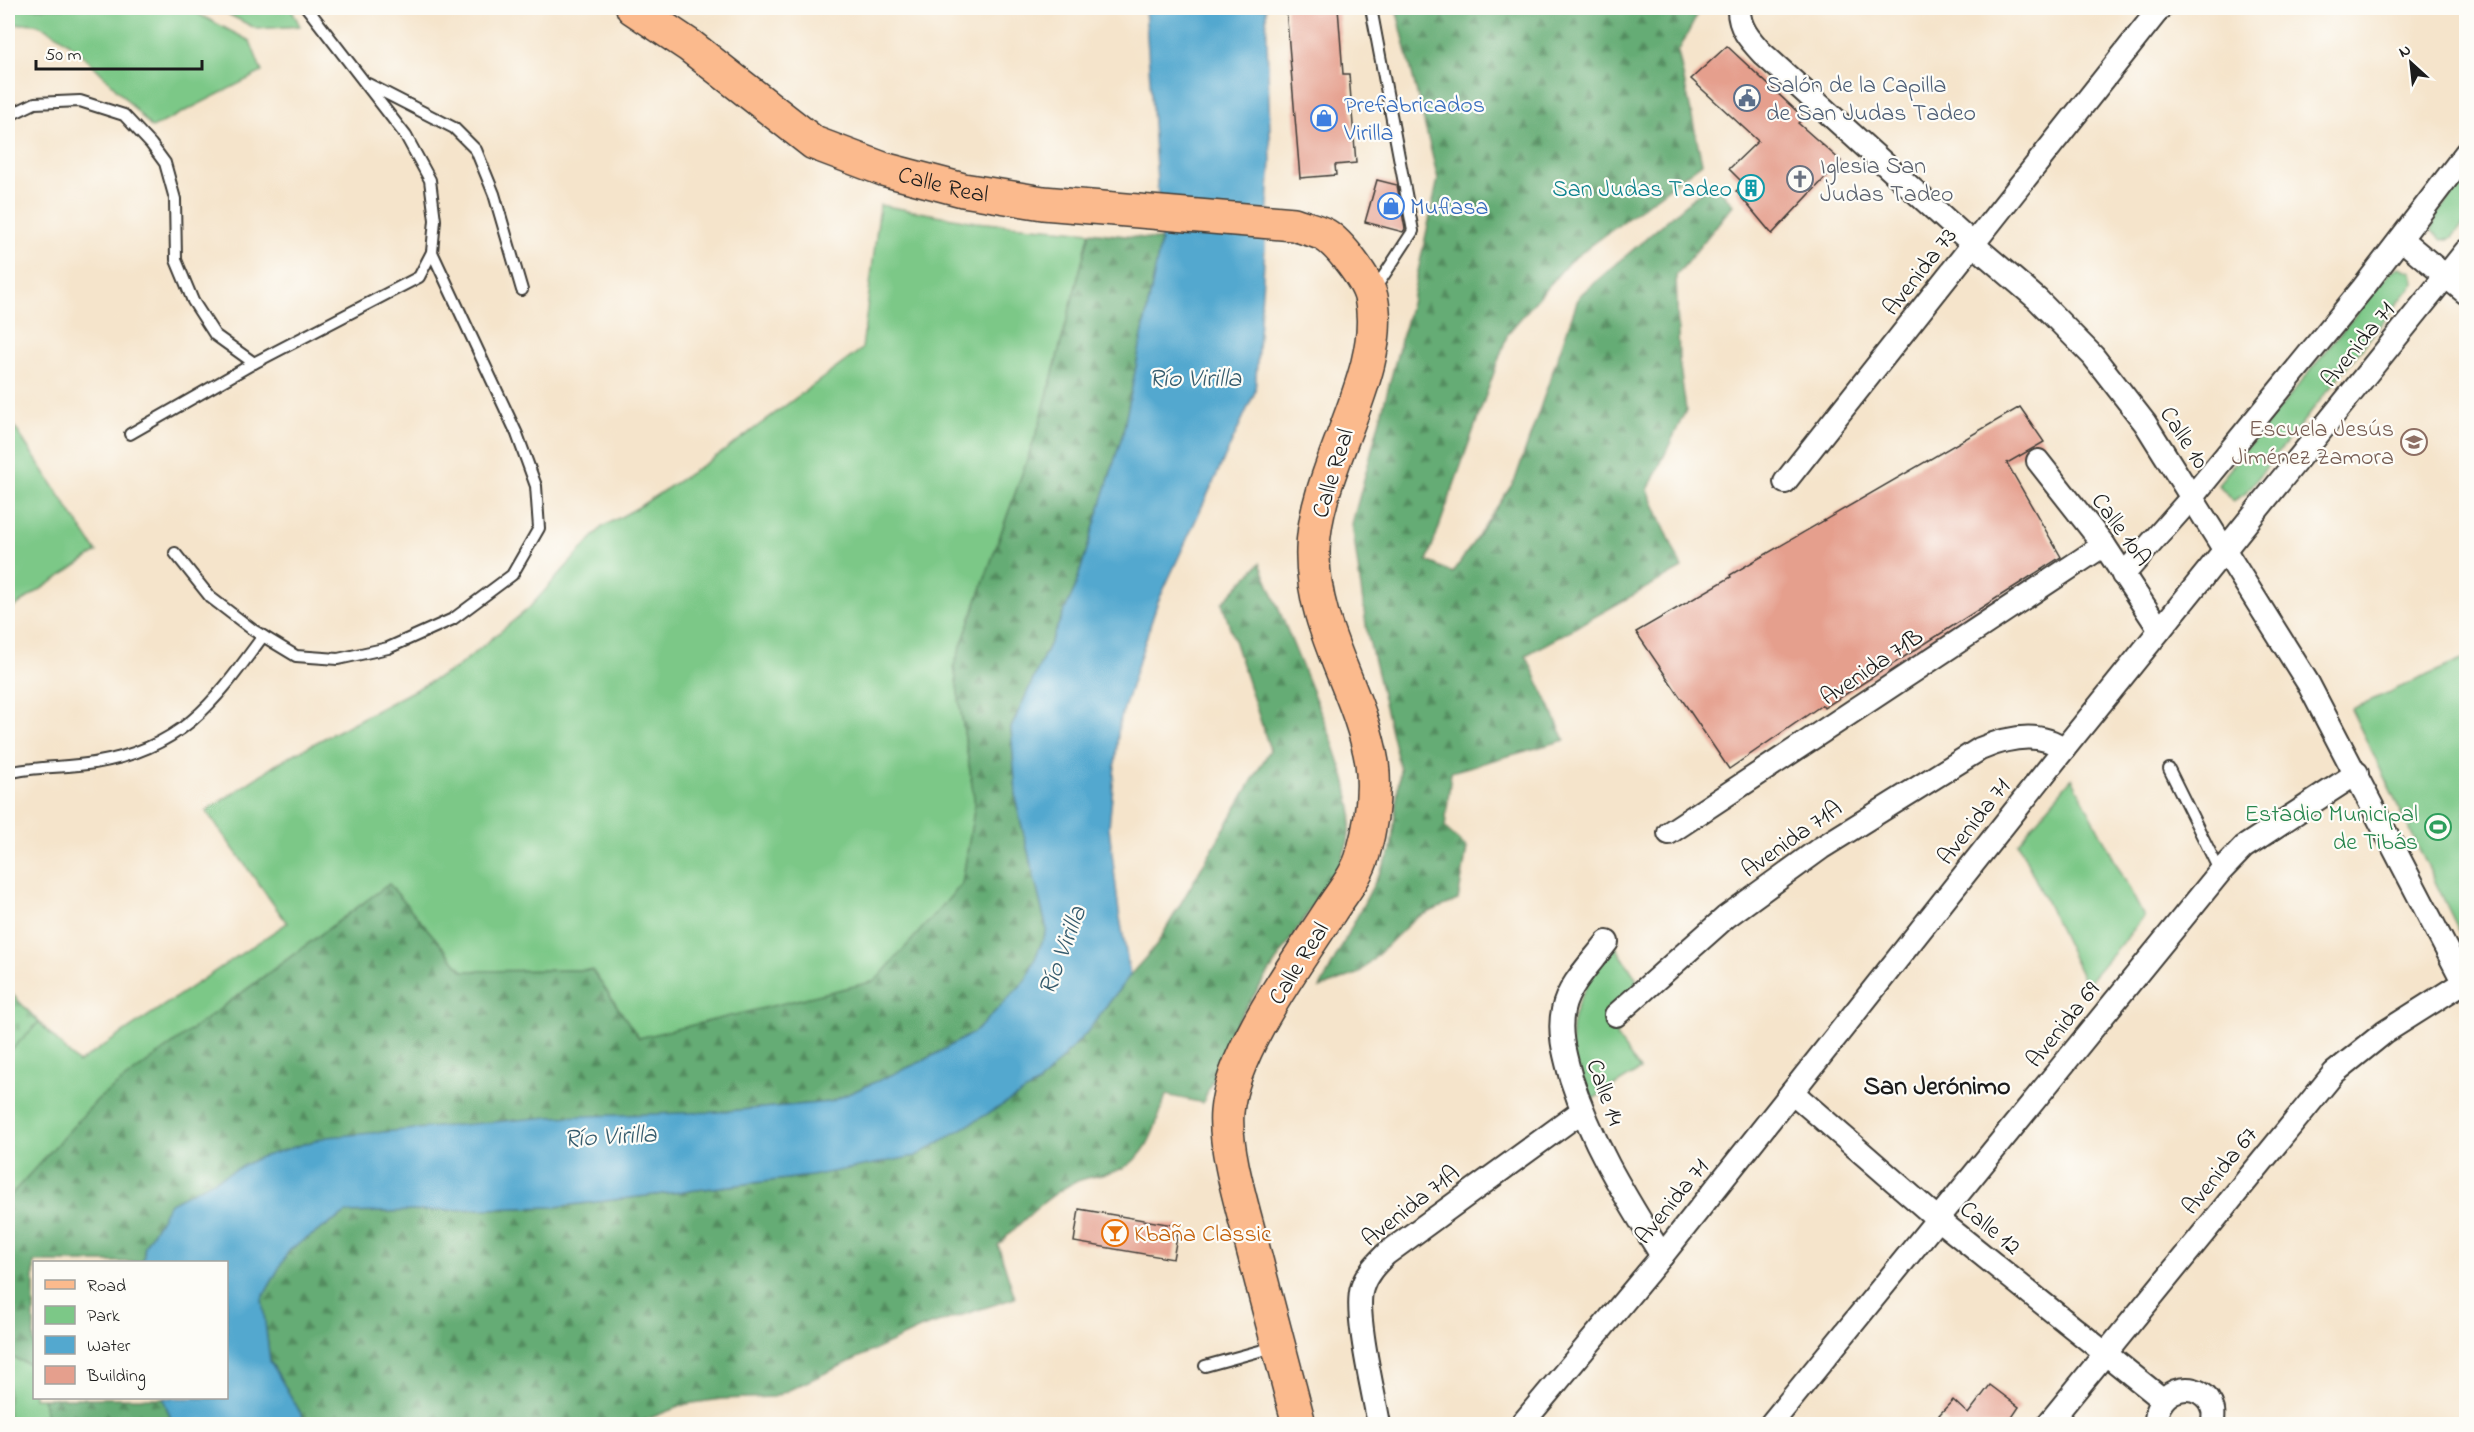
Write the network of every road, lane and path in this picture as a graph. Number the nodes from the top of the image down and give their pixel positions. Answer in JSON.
{"nodes":[{"id":1,"x":307,"y":8,"type":"edge"},
{"id":2,"x":633,"y":8,"type":"edge"},
{"id":3,"x":1371,"y":8,"type":"edge"},
{"id":4,"x":2160,"y":8,"type":"edge"},
{"id":5,"x":1739,"y":9,"type":"edge"},
{"id":6,"x":365,"y":83,"type":"junction"},
{"id":7,"x":8,"y":116,"type":"edge"},
{"id":8,"x":2466,"y":153,"type":"edge"},
{"id":9,"x":2401,"y":239,"type":"junction"},
{"id":10,"x":1974,"y":245,"type":"junction"},
{"id":11,"x":2466,"y":251,"type":"edge"},
{"id":12,"x":432,"y":252,"type":"junction"},
{"id":13,"x":2446,"y":276,"type":"junction"},
{"id":14,"x":522,"y":290,"type":"dead end"},
{"id":15,"x":2466,"y":293,"type":"edge"},
{"id":16,"x":1371,"y":295,"type":"junction"},
{"id":17,"x":254,"y":363,"type":"junction"},
{"id":18,"x":130,"y":434,"type":"dead end"},
{"id":19,"x":2038,"y":461,"type":"dead end"},
{"id":20,"x":1785,"y":482,"type":"dead end"},
{"id":21,"x":2192,"y":496,"type":"junction"},
{"id":22,"x":2104,"y":545,"type":"junction"},
{"id":23,"x":2226,"y":551,"type":"junction"},
{"id":24,"x":175,"y":554,"type":"dead end"},
{"id":25,"x":2123,"y":575,"type":"junction"},
{"id":26,"x":2160,"y":630,"type":"junction"},
{"id":27,"x":262,"y":636,"type":"junction"},
{"id":28,"x":2064,"y":749,"type":"junction"},
{"id":29,"x":2169,"y":769,"type":"dead end"},
{"id":30,"x":8,"y":773,"type":"edge"},
{"id":31,"x":2357,"y":773,"type":"junction"},
{"id":32,"x":1669,"y":833,"type":"dead end"},
{"id":33,"x":2220,"y":872,"type":"junction"},
{"id":34,"x":1607,"y":942,"type":"dead end"},
{"id":35,"x":2465,"y":985,"type":"edge"},
{"id":36,"x":1616,"y":1015,"type":"dead end"},
{"id":37,"x":1792,"y":1092,"type":"junction"},
{"id":38,"x":1582,"y":1111,"type":"junction"},
{"id":39,"x":1939,"y":1220,"type":"junction"},
{"id":40,"x":1662,"y":1256,"type":"junction"},
{"id":41,"x":1278,"y":1346,"type":"junction"},
{"id":42,"x":2105,"y":1354,"type":"junction"},
{"id":43,"x":1205,"y":1366,"type":"dead end"},
{"id":44,"x":2162,"y":1399,"type":"junction"},
{"id":45,"x":1299,"y":1425,"type":"edge"},
{"id":46,"x":1378,"y":1425,"type":"edge"},
{"id":47,"x":1522,"y":1425,"type":"edge"},
{"id":48,"x":1771,"y":1425,"type":"edge"},
{"id":49,"x":2048,"y":1425,"type":"edge"},
{"id":50,"x":2156,"y":1425,"type":"edge"},
{"id":51,"x":2213,"y":1425,"type":"edge"}],
"edges":[{"from":1,"to":6,"type":"lane"},
{"from":2,"to":16,"type":"main road","name":"Calle Real"},
{"from":3,"to":16,"type":"lane"},
{"from":4,"to":10,"type":"street","name":"Avenida 73"},
{"from":5,"to":10,"type":"street","name":"Calle 10"},
{"from":6,"to":12,"type":"lane"},
{"from":6,"to":14,"type":"lane"},
{"from":7,"to":17,"type":"lane"},
{"from":8,"to":9,"type":"street","name":"Avenida 71"},
{"from":9,"to":13,"type":"street"},
{"from":9,"to":21,"type":"street","name":"Avenida 71"},
{"from":10,"to":20,"type":"street","name":"Avenida 73"},
{"from":10,"to":21,"type":"street","name":"Calle 10"},
{"from":11,"to":13,"type":"street","name":"Avenida 71"},
{"from":12,"to":17,"type":"lane"},
{"from":12,"to":27,"type":"lane"},
{"from":13,"to":15,"type":"street"},
{"from":13,"to":23,"type":"street","name":"Avenida 71"},
{"from":16,"to":41,"type":"main road","name":"Calle Real"},
{"from":17,"to":18,"type":"lane"},
{"from":19,"to":22,"type":"street","name":"Calle 10A"},
{"from":21,"to":23,"type":"street","name":"Calle 10"},
{"from":21,"to":25,"type":"street","name":"Avenida 71"},
{"from":22,"to":25,"type":"street","name":"Calle 10A"},
{"from":22,"to":32,"type":"street","name":"Avenida 71B"},
{"from":23,"to":26,"type":"street","name":"Avenida 71"},
{"from":23,"to":31,"type":"street","name":"Calle 10"},
{"from":24,"to":27,"type":"lane"},
{"from":25,"to":26,"type":"street","name":"Calle 10A"},
{"from":26,"to":28,"type":"street","name":"Avenida 71"},
{"from":27,"to":30,"type":"lane"},
{"from":28,"to":36,"type":"street","name":"Avenida 71A"},
{"from":28,"to":37,"type":"street","name":"Avenida 71"},
{"from":29,"to":33,"type":"lane"},
{"from":31,"to":33,"type":"street","name":"Avenida 69"},
{"from":31,"to":35,"type":"street","name":"Calle 10"},
{"from":33,"to":39,"type":"street","name":"Avenida 69"},
{"from":34,"to":38,"type":"street","name":"Calle 14"},
{"from":35,"to":42,"type":"street","name":"Avenida 67"},
{"from":37,"to":39,"type":"street","name":"Calle 12"},
{"from":37,"to":40,"type":"street","name":"Avenida 71"},
{"from":38,"to":40,"type":"street","name":"Calle 14"},
{"from":38,"to":46,"type":"street","name":"Avenida 71A"},
{"from":39,"to":42,"type":"street","name":"Calle 12"},
{"from":39,"to":48,"type":"street","name":"Avenida 69"},
{"from":40,"to":47,"type":"street","name":"Avenida 71"},
{"from":41,"to":43,"type":"lane"},
{"from":41,"to":45,"type":"main road","name":"Calle Real"},
{"from":42,"to":44,"type":"street","name":"Calle 12"},
{"from":42,"to":49,"type":"street","name":"Avenida 67"},
{"from":44,"to":50,"type":"street"},
{"from":44,"to":51,"type":"street"}]}
